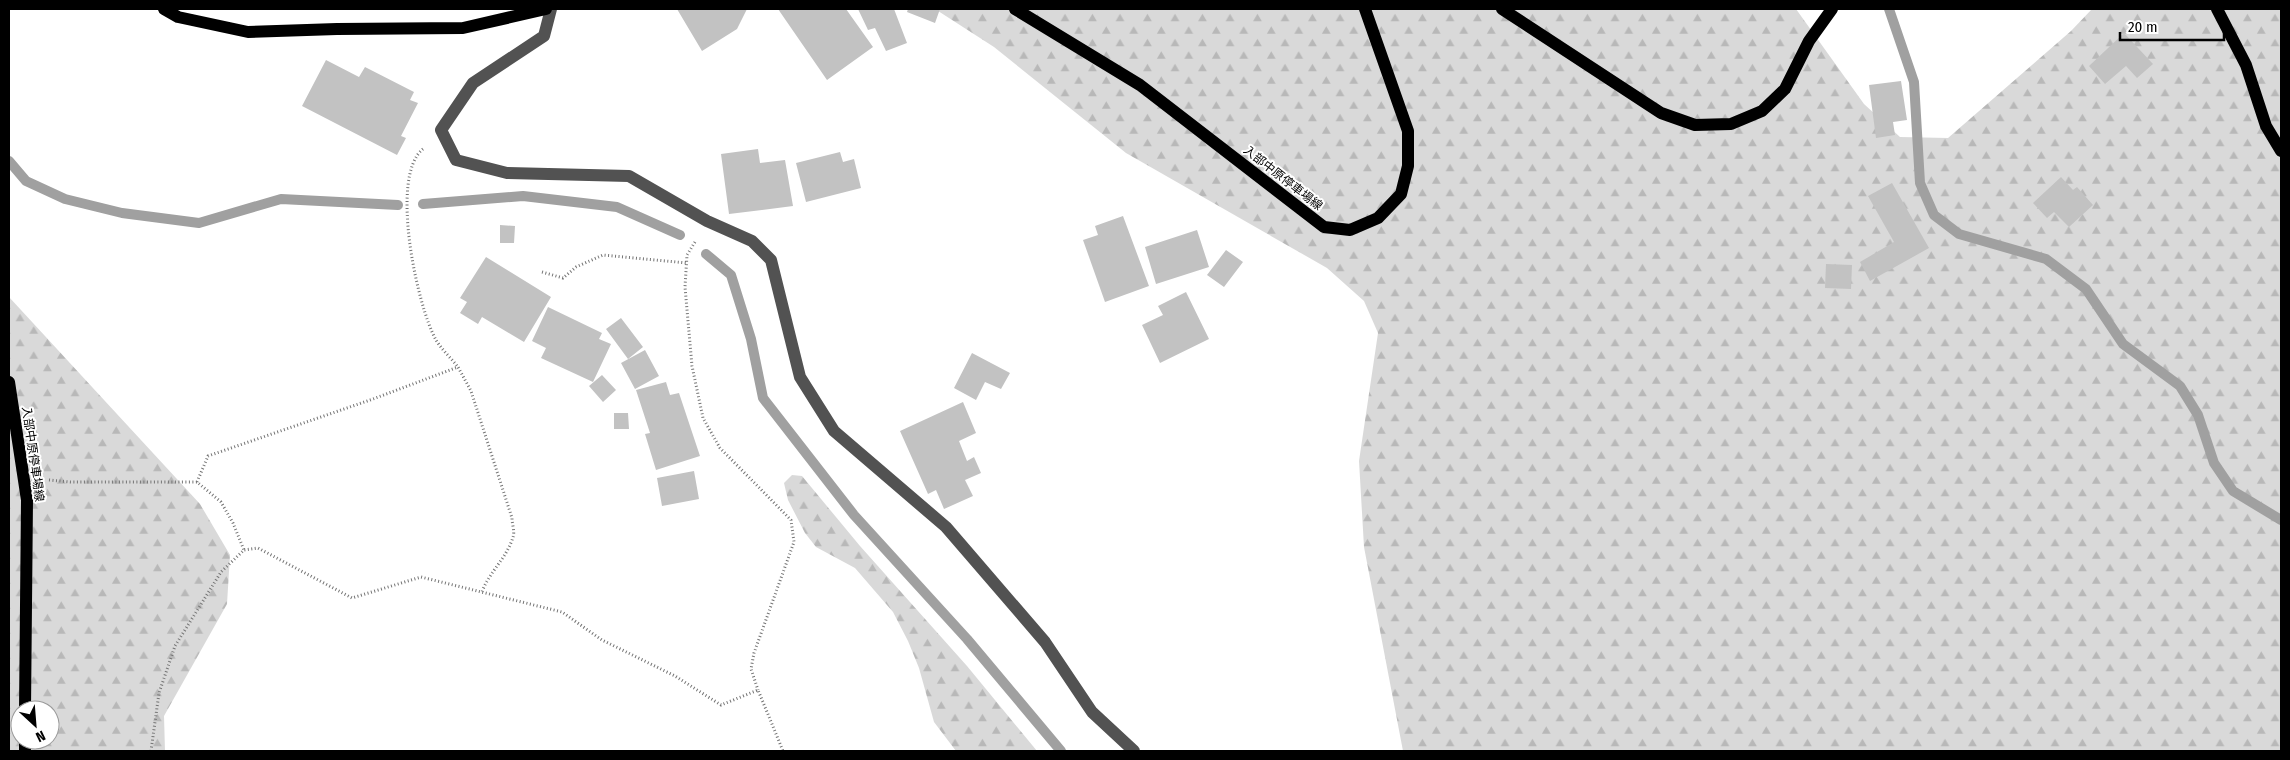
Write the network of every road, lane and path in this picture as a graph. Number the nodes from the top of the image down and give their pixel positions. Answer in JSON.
{"nodes":[{"id":1,"x":164,"y":9,"type":"edge"},
{"id":2,"x":546,"y":9,"type":"edge"},
{"id":3,"x":551,"y":9,"type":"edge"},
{"id":4,"x":1015,"y":9,"type":"edge"},
{"id":5,"x":1365,"y":9,"type":"edge"},
{"id":6,"x":1502,"y":9,"type":"edge"},
{"id":7,"x":1832,"y":9,"type":"edge"},
{"id":8,"x":2217,"y":9,"type":"edge"},
{"id":9,"x":444,"y":138,"type":"junction"},
{"id":10,"x":2281,"y":151,"type":"edge"},
{"id":11,"x":707,"y":221,"type":"junction"},
{"id":12,"x":687,"y":263,"type":"junction"},
{"id":13,"x":542,"y":272,"type":"dead end"},
{"id":14,"x":458,"y":367,"type":"junction"},
{"id":15,"x":9,"y":382,"type":"edge"},
{"id":16,"x":23,"y":478,"type":"junction"},
{"id":17,"x":197,"y":482,"type":"junction"},
{"id":18,"x":244,"y":550,"type":"junction"},
{"id":19,"x":482,"y":592,"type":"junction"},
{"id":20,"x":758,"y":690,"type":"junction"},
{"id":21,"x":25,"y":700,"type":"edge"},
{"id":22,"x":151,"y":751,"type":"edge"},
{"id":23,"x":783,"y":751,"type":"edge"},
{"id":24,"x":1134,"y":751,"type":"edge"}],
"edges":[{"from":1,"to":2,"type":"main road"},
{"from":3,"to":9,"type":"street"},
{"from":4,"to":5,"type":"main road","name":"入部中原停車場線"},
{"from":6,"to":7,"type":"main road"},
{"from":8,"to":10,"type":"main road"},
{"from":9,"to":11,"type":"street"},
{"from":9,"to":14,"type":"path"},
{"from":11,"to":12,"type":"path"},
{"from":11,"to":24,"type":"street"},
{"from":12,"to":13,"type":"path"},
{"from":12,"to":20,"type":"path"},
{"from":14,"to":17,"type":"path"},
{"from":14,"to":19,"type":"path"},
{"from":15,"to":16,"type":"main road","name":"入部中原停車場線"},
{"from":16,"to":17,"type":"path"},
{"from":16,"to":21,"type":"main road","name":"入部中原停車場線"},
{"from":17,"to":18,"type":"path"},
{"from":18,"to":19,"type":"path"},
{"from":18,"to":22,"type":"path"},
{"from":19,"to":20,"type":"path"},
{"from":20,"to":23,"type":"path"}]}
